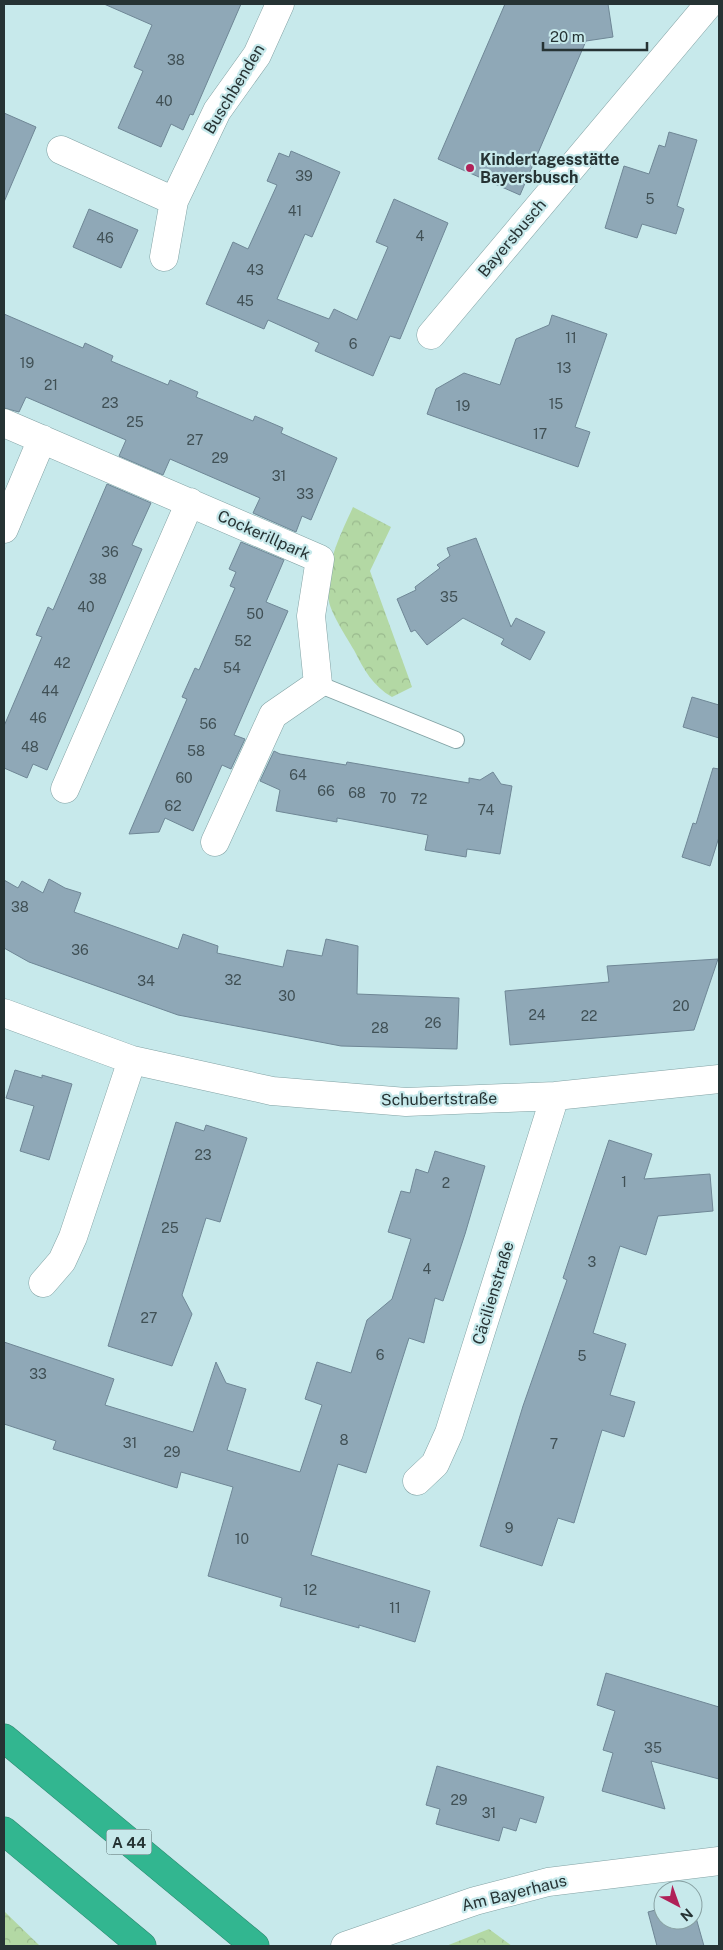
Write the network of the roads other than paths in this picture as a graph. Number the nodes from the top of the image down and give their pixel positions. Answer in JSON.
{"nodes":[{"id":1,"x":280,"y":4,"type":"edge"},
{"id":2,"x":709,"y":4,"type":"edge"},
{"id":3,"x":61,"y":150,"type":"dead end"},
{"id":4,"x":174,"y":201,"type":"junction"},
{"id":5,"x":164,"y":257,"type":"dead end"},
{"id":6,"x":431,"y":335,"type":"dead end"},
{"id":7,"x":4,"y":422,"type":"edge"},
{"id":8,"x":42,"y":439,"type":"junction"},
{"id":9,"x":190,"y":502,"type":"junction"},
{"id":10,"x":4,"y":529,"type":"edge"},
{"id":11,"x":318,"y":684,"type":"junction"},
{"id":12,"x":456,"y":740,"type":"dead end"},
{"id":13,"x":65,"y":789,"type":"dead end"},
{"id":14,"x":215,"y":842,"type":"dead end"},
{"id":15,"x":4,"y":1012,"type":"edge"},
{"id":16,"x":132,"y":1060,"type":"junction"},
{"id":17,"x":719,"y":1078,"type":"edge"},
{"id":18,"x":555,"y":1096,"type":"junction"},
{"id":19,"x":44,"y":1283,"type":"dead end"},
{"id":20,"x":417,"y":1482,"type":"dead end"},
{"id":21,"x":4,"y":1738,"type":"edge"},
{"id":22,"x":4,"y":1831,"type":"edge"},
{"id":23,"x":719,"y":1861,"type":"edge"},
{"id":24,"x":142,"y":1946,"type":"edge"},
{"id":25,"x":255,"y":1946,"type":"edge"},
{"id":26,"x":345,"y":1946,"type":"edge"}],
"edges":[{"from":1,"to":4,"type":"street","name":"Buschbenden"},
{"from":2,"to":6,"type":"street","name":"Bayersbusch"},
{"from":3,"to":4,"type":"street"},
{"from":4,"to":5,"type":"street","name":"Buschbenden"},
{"from":7,"to":8,"type":"street","name":"Cockerillpark"},
{"from":8,"to":9,"type":"street","name":"Cockerillpark"},
{"from":8,"to":10,"type":"street"},
{"from":9,"to":11,"type":"street","name":"Cockerillpark"},
{"from":9,"to":13,"type":"street"},
{"from":11,"to":12,"type":"lane"},
{"from":11,"to":14,"type":"street"},
{"from":15,"to":16,"type":"street","name":"Schubertstraße"},
{"from":16,"to":18,"type":"street","name":"Schubertstraße"},
{"from":16,"to":19,"type":"street"},
{"from":17,"to":18,"type":"street","name":"Schubertstraße"},
{"from":18,"to":20,"type":"street","name":"Cäcilienstraße"},
{"from":21,"to":25,"type":"highway","number":"A 44"},
{"from":22,"to":24,"type":"highway"},
{"from":23,"to":26,"type":"street","name":"Am Bayerhaus"}]}
